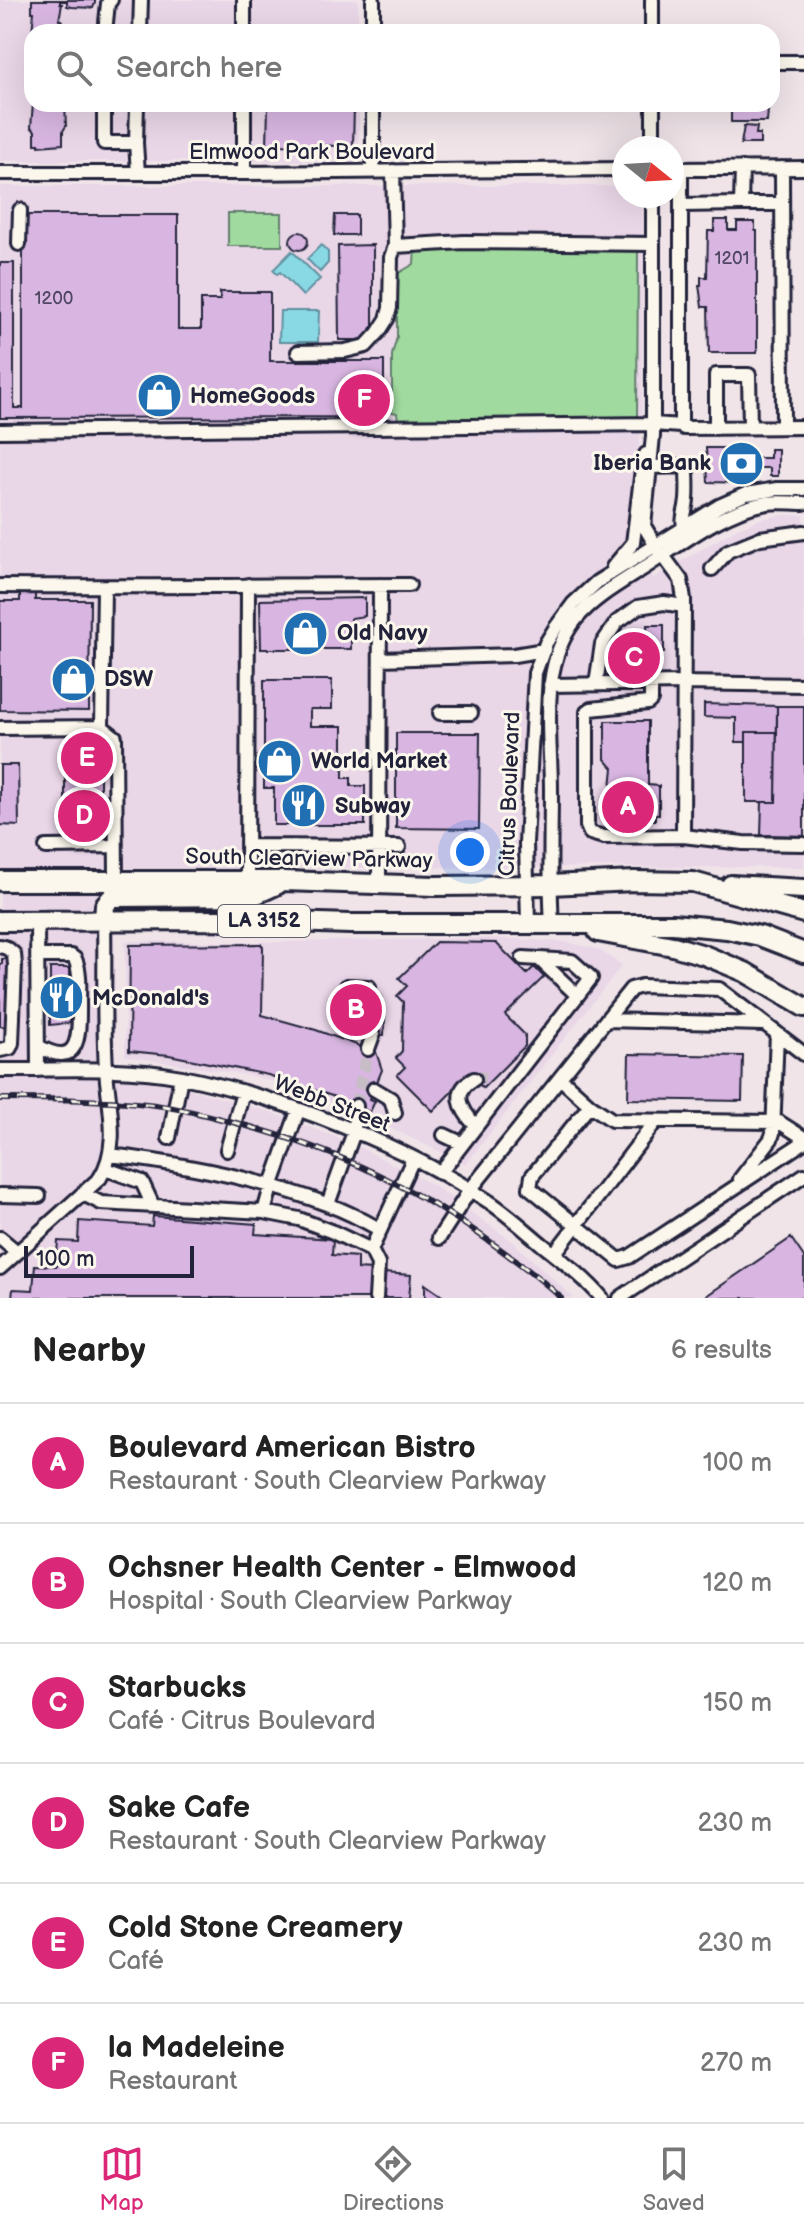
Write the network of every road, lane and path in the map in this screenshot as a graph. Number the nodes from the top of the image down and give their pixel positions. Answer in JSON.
{"nodes":[{"id":1,"x":111,"y":0,"type":"edge"},
{"id":2,"x":141,"y":0,"type":"edge"},
{"id":3,"x":244,"y":0,"type":"edge"},
{"id":4,"x":373,"y":0,"type":"edge"},
{"id":5,"x":652,"y":0,"type":"edge"},
{"id":6,"x":106,"y":24,"type":"edge"},
{"id":7,"x":140,"y":24,"type":"edge"},
{"id":8,"x":244,"y":24,"type":"edge"},
{"id":9,"x":373,"y":24,"type":"edge"},
{"id":10,"x":652,"y":24,"type":"edge"},
{"id":11,"x":780,"y":62,"type":"edge"},
{"id":12,"x":804,"y":62,"type":"edge"},
{"id":13,"x":104,"y":112,"type":"edge"},
{"id":14,"x":137,"y":112,"type":"edge"},
{"id":15,"x":244,"y":112,"type":"edge"},
{"id":16,"x":373,"y":112,"type":"edge"},
{"id":17,"x":653,"y":112,"type":"edge"},
{"id":18,"x":653,"y":136,"type":"edge"},
{"id":19,"x":136,"y":143,"type":"junction"},
{"id":20,"x":684,"y":168,"type":"edge"},
{"id":21,"x":742,"y":168,"type":"junction"},
{"id":22,"x":782,"y":168,"type":"junction"},
{"id":23,"x":804,"y":168,"type":"edge"},
{"id":24,"x":612,"y":169,"type":"edge"},
{"id":25,"x":393,"y":171,"type":"junction"},
{"id":26,"x":373,"y":172,"type":"junction"},
{"id":27,"x":0,"y":173,"type":"edge"},
{"id":28,"x":138,"y":173,"type":"junction"},
{"id":29,"x":244,"y":173,"type":"junction"},
{"id":30,"x":741,"y":204,"type":"junction"},
{"id":31,"x":782,"y":204,"type":"junction"},
{"id":32,"x":684,"y":205,"type":"edge"},
{"id":33,"x":653,"y":208,"type":"edge"},
{"id":34,"x":681,"y":208,"type":"edge"},
{"id":35,"x":20,"y":210,"type":"dead end"},
{"id":36,"x":19,"y":244,"type":"dead end"},
{"id":37,"x":653,"y":244,"type":"junction"},
{"id":38,"x":395,"y":246,"type":"junction"},
{"id":39,"x":298,"y":352,"type":"dead end"},
{"id":40,"x":681,"y":426,"type":"junction"},
{"id":41,"x":750,"y":427,"type":"junction"},
{"id":42,"x":783,"y":427,"type":"junction"},
{"id":43,"x":804,"y":427,"type":"edge"},
{"id":44,"x":716,"y":428,"type":"junction"},
{"id":45,"x":653,"y":430,"type":"junction"},
{"id":46,"x":0,"y":431,"type":"edge"},
{"id":47,"x":651,"y":467,"type":"junction"},
{"id":48,"x":804,"y":489,"type":"edge"},
{"id":49,"x":687,"y":502,"type":"junction"},
{"id":50,"x":804,"y":503,"type":"edge"},
{"id":51,"x":706,"y":521,"type":"junction"},
{"id":52,"x":804,"y":532,"type":"edge"},
{"id":53,"x":687,"y":533,"type":"junction"},
{"id":54,"x":659,"y":551,"type":"junction"},
{"id":55,"x":712,"y":569,"type":"dead end"},
{"id":56,"x":604,"y":578,"type":"junction"},
{"id":57,"x":248,"y":585,"type":"junction"},
{"id":58,"x":380,"y":585,"type":"junction"},
{"id":59,"x":409,"y":585,"type":"dead end"},
{"id":60,"x":0,"y":586,"type":"edge"},
{"id":61,"x":104,"y":587,"type":"junction"},
{"id":62,"x":684,"y":606,"type":"junction"},
{"id":63,"x":544,"y":650,"type":"junction"},
{"id":64,"x":380,"y":659,"type":"junction"},
{"id":65,"x":684,"y":683,"type":"junction"},
{"id":66,"x":602,"y":684,"type":"junction"},
{"id":67,"x":651,"y":684,"type":"junction"},
{"id":68,"x":550,"y":685,"type":"junction"},
{"id":69,"x":804,"y":685,"type":"edge"},
{"id":70,"x":607,"y":707,"type":"junction"},
{"id":71,"x":440,"y":713,"type":"dead end"},
{"id":72,"x":471,"y":713,"type":"dead end"},
{"id":73,"x":102,"y":727,"type":"junction"},
{"id":74,"x":0,"y":728,"type":"edge"},
{"id":75,"x":683,"y":836,"type":"junction"},
{"id":76,"x":804,"y":844,"type":"edge"},
{"id":77,"x":115,"y":846,"type":"junction"},
{"id":78,"x":247,"y":846,"type":"junction"},
{"id":79,"x":46,"y":847,"type":"dead end"},
{"id":80,"x":379,"y":847,"type":"junction"},
{"id":81,"x":399,"y":847,"type":"dead end"},
{"id":82,"x":0,"y":881,"type":"edge"},
{"id":83,"x":116,"y":881,"type":"junction"},
{"id":84,"x":247,"y":881,"type":"junction"},
{"id":85,"x":284,"y":881,"type":"junction"},
{"id":86,"x":693,"y":882,"type":"junction"},
{"id":87,"x":379,"y":884,"type":"junction"},
{"id":88,"x":527,"y":885,"type":"junction"},
{"id":89,"x":550,"y":885,"type":"junction"},
{"id":90,"x":804,"y":889,"type":"edge"},
{"id":91,"x":804,"y":913,"type":"edge"},
{"id":92,"x":37,"y":920,"type":"junction"},
{"id":93,"x":104,"y":920,"type":"junction"},
{"id":94,"x":0,"y":921,"type":"edge"},
{"id":95,"x":528,"y":923,"type":"junction"},
{"id":96,"x":552,"y":924,"type":"junction"},
{"id":97,"x":0,"y":946,"type":"edge"},
{"id":98,"x":804,"y":953,"type":"edge"},
{"id":99,"x":38,"y":956,"type":"junction"},
{"id":100,"x":523,"y":958,"type":"dead end"},
{"id":101,"x":539,"y":959,"type":"junction"},
{"id":102,"x":347,"y":986,"type":"dead end"},
{"id":103,"x":369,"y":987,"type":"dead end"},
{"id":104,"x":79,"y":990,"type":"junction"},
{"id":105,"x":577,"y":995,"type":"junction"},
{"id":106,"x":91,"y":999,"type":"junction"},
{"id":107,"x":105,"y":999,"type":"junction"},
{"id":108,"x":374,"y":1000,"type":"dead end"},
{"id":109,"x":804,"y":1007,"type":"edge"},
{"id":110,"x":79,"y":1008,"type":"junction"},
{"id":111,"x":374,"y":1017,"type":"dead end"},
{"id":112,"x":606,"y":1020,"type":"junction"},
{"id":113,"x":764,"y":1024,"type":"junction"},
{"id":114,"x":777,"y":1033,"type":"junction"},
{"id":115,"x":373,"y":1035,"type":"dead end"},
{"id":116,"x":38,"y":1046,"type":"junction"},
{"id":117,"x":368,"y":1049,"type":"tunnel mouth"},
{"id":118,"x":0,"y":1050,"type":"edge"},
{"id":119,"x":804,"y":1054,"type":"edge"},
{"id":120,"x":0,"y":1070,"type":"edge"},
{"id":121,"x":38,"y":1070,"type":"junction"},
{"id":122,"x":106,"y":1070,"type":"junction"},
{"id":123,"x":181,"y":1077,"type":"junction"},
{"id":124,"x":560,"y":1078,"type":"junction"},
{"id":125,"x":474,"y":1079,"type":"dead end"},
{"id":126,"x":374,"y":1089,"type":"dead end"},
{"id":127,"x":243,"y":1092,"type":"junction"},
{"id":128,"x":590,"y":1105,"type":"junction"},
{"id":129,"x":356,"y":1106,"type":"tunnel mouth"},
{"id":130,"x":298,"y":1111,"type":"junction"},
{"id":131,"x":395,"y":1113,"type":"dead end"},
{"id":132,"x":656,"y":1121,"type":"junction"},
{"id":133,"x":773,"y":1122,"type":"junction"},
{"id":134,"x":475,"y":1125,"type":"junction"},
{"id":135,"x":354,"y":1132,"type":"junction"},
{"id":136,"x":444,"y":1135,"type":"dead end"},
{"id":137,"x":169,"y":1138,"type":"dead end"},
{"id":138,"x":804,"y":1140,"type":"edge"},
{"id":139,"x":461,"y":1143,"type":"junction"},
{"id":140,"x":227,"y":1150,"type":"dead end"},
{"id":141,"x":110,"y":1155,"type":"junction"},
{"id":142,"x":413,"y":1159,"type":"junction"},
{"id":143,"x":106,"y":1169,"type":"junction"},
{"id":144,"x":440,"y":1173,"type":"junction"},
{"id":145,"x":802,"y":1181,"type":"edge"},
{"id":146,"x":271,"y":1187,"type":"junction"},
{"id":147,"x":732,"y":1189,"type":"junction"},
{"id":148,"x":470,"y":1190,"type":"junction"},
{"id":149,"x":83,"y":1194,"type":"junction"},
{"id":150,"x":0,"y":1195,"type":"edge"},
{"id":151,"x":39,"y":1196,"type":"dead end"},
{"id":152,"x":328,"y":1204,"type":"junction"},
{"id":153,"x":153,"y":1206,"type":"junction"},
{"id":154,"x":342,"y":1211,"type":"junction"},
{"id":155,"x":264,"y":1212,"type":"junction"},
{"id":156,"x":576,"y":1225,"type":"junction"},
{"id":157,"x":379,"y":1229,"type":"junction"},
{"id":158,"x":333,"y":1232,"type":"junction"},
{"id":159,"x":0,"y":1238,"type":"edge"},
{"id":160,"x":439,"y":1238,"type":"dead end"},
{"id":161,"x":371,"y":1250,"type":"junction"},
{"id":162,"x":17,"y":1252,"type":"junction"},
{"id":163,"x":554,"y":1254,"type":"junction"},
{"id":164,"x":0,"y":1268,"type":"edge"},
{"id":165,"x":376,"y":1298,"type":"edge"},
{"id":166,"x":602,"y":1298,"type":"edge"},
{"id":167,"x":620,"y":1298,"type":"edge"}],
"edges":[{"from":1,"to":6,"type":"street"},
{"from":2,"to":7,"type":"street"},
{"from":3,"to":8,"type":"street"},
{"from":4,"to":9,"type":"street"},
{"from":5,"to":10,"type":"street"},
{"from":11,"to":12,"type":"street"},
{"from":13,"to":19,"type":"street"},
{"from":14,"to":19,"type":"street"},
{"from":15,"to":29,"type":"street"},
{"from":16,"to":26,"type":"street"},
{"from":17,"to":18,"type":"street"},
{"from":19,"to":28,"type":"street"},
{"from":20,"to":21,"type":"street"},
{"from":21,"to":22,"type":"street"},
{"from":21,"to":30,"type":"street"},
{"from":22,"to":23,"type":"street"},
{"from":22,"to":31,"type":"street"},
{"from":24,"to":25,"type":"street","name":"Elmwood Park Boulevard"},
{"from":25,"to":26,"type":"street","name":"Elmwood Park Boulevard"},
{"from":25,"to":38,"type":"street"},
{"from":26,"to":29,"type":"street","name":"Elmwood Park Boulevard"},
{"from":27,"to":28,"type":"street","name":"Elmwood Park Boulevard"},
{"from":28,"to":29,"type":"street","name":"Elmwood Park Boulevard"},
{"from":30,"to":31,"type":"street"},
{"from":30,"to":32,"type":"street"},
{"from":31,"to":42,"type":"street"},
{"from":33,"to":37,"type":"street"},
{"from":34,"to":40,"type":"street"},
{"from":35,"to":36,"type":"street"},
{"from":37,"to":38,"type":"street"},
{"from":37,"to":45,"type":"street"},
{"from":38,"to":39,"type":"street"},
{"from":40,"to":44,"type":"street"},
{"from":40,"to":45,"type":"street"},
{"from":41,"to":42,"type":"street"},
{"from":41,"to":44,"type":"street"},
{"from":41,"to":44,"type":"street"},
{"from":42,"to":43,"type":"street"},
{"from":45,"to":46,"type":"street"},
{"from":45,"to":47,"type":"street"},
{"from":45,"to":56,"type":"street"},
{"from":47,"to":49,"type":"street"},
{"from":47,"to":54,"type":"street"},
{"from":48,"to":51,"type":"street","name":"Citrus Boulevard"},
{"from":49,"to":51,"type":"street"},
{"from":49,"to":53,"type":"street"},
{"from":50,"to":51,"type":"street","name":"Citrus Boulevard"},
{"from":51,"to":53,"type":"street","name":"Citrus Boulevard"},
{"from":52,"to":55,"type":"street"},
{"from":53,"to":54,"type":"street","name":"Citrus Boulevard"},
{"from":54,"to":56,"type":"street","name":"Citrus Boulevard"},
{"from":54,"to":62,"type":"street"},
{"from":54,"to":68,"type":"street","name":"Citrus Boulevard"},
{"from":56,"to":63,"type":"street","name":"Citrus Boulevard"},
{"from":57,"to":58,"type":"street"},
{"from":57,"to":61,"type":"street"},
{"from":57,"to":78,"type":"street"},
{"from":58,"to":59,"type":"street"},
{"from":58,"to":64,"type":"street"},
{"from":60,"to":61,"type":"street"},
{"from":61,"to":73,"type":"street"},
{"from":62,"to":65,"type":"street"},
{"from":62,"to":66,"type":"street"},
{"from":63,"to":64,"type":"street"},
{"from":63,"to":88,"type":"street","name":"Citrus Boulevard"},
{"from":64,"to":80,"type":"street"},
{"from":65,"to":67,"type":"street"},
{"from":65,"to":69,"type":"street"},
{"from":65,"to":75,"type":"street"},
{"from":66,"to":67,"type":"street"},
{"from":66,"to":68,"type":"street"},
{"from":66,"to":70,"type":"street"},
{"from":67,"to":70,"type":"street"},
{"from":68,"to":89,"type":"street","name":"Citrus Boulevard"},
{"from":70,"to":75,"type":"street"},
{"from":71,"to":72,"type":"street"},
{"from":73,"to":74,"type":"street"},
{"from":73,"to":77,"type":"street"},
{"from":75,"to":76,"type":"street"},
{"from":77,"to":79,"type":"street"},
{"from":77,"to":83,"type":"street"},
{"from":78,"to":80,"type":"street"},
{"from":78,"to":84,"type":"street"},
{"from":80,"to":81,"type":"street"},
{"from":80,"to":87,"type":"street"},
{"from":82,"to":83,"type":"highway","name":"South Clearview Parkway","number":"LA 3152"},
{"from":83,"to":84,"type":"highway","name":"South Clearview Parkway","number":"LA 3152"},
{"from":84,"to":85,"type":"highway","name":"South Clearview Parkway","number":"LA 3152"},
{"from":85,"to":87,"type":"highway","name":"South Clearview Parkway","number":"LA 3152"},
{"from":85,"to":93,"type":"highway"},
{"from":86,"to":89,"type":"highway","name":"South Clearview Parkway","number":"LA 3152"},
{"from":86,"to":90,"type":"highway"},
{"from":86,"to":91,"type":"highway","name":"South Clearview Parkway","number":"LA 3152"},
{"from":87,"to":88,"type":"highway","name":"South Clearview Parkway","number":"LA 3152"},
{"from":88,"to":89,"type":"highway","name":"South Clearview Parkway","number":"LA 3152"},
{"from":88,"to":95,"type":"street","name":"Citrus Boulevard"},
{"from":89,"to":96,"type":"street","name":"Citrus Boulevard"},
{"from":92,"to":93,"type":"highway","number":"LA 3152"},
{"from":92,"to":94,"type":"highway","number":"LA 3152"},
{"from":92,"to":99,"type":"street"},
{"from":93,"to":95,"type":"highway","number":"LA 3152"},
{"from":93,"to":107,"type":"street"},
{"from":95,"to":96,"type":"highway","number":"LA 3152"},
{"from":96,"to":98,"type":"highway","number":"LA 3152"},
{"from":96,"to":109,"type":"highway"},
{"from":97,"to":118,"type":"street"},
{"from":99,"to":104,"type":"street"},
{"from":99,"to":116,"type":"street"},
{"from":100,"to":101,"type":"street"},
{"from":101,"to":105,"type":"street"},
{"from":101,"to":105,"type":"street"},
{"from":102,"to":103,"type":"street"},
{"from":104,"to":106,"type":"street"},
{"from":104,"to":110,"type":"street"},
{"from":105,"to":134,"type":"street"},
{"from":106,"to":107,"type":"street"},
{"from":106,"to":110,"type":"street"},
{"from":107,"to":122,"type":"street"},
{"from":108,"to":111,"type":"street"},
{"from":110,"to":116,"type":"street"},
{"from":112,"to":113,"type":"street"},
{"from":112,"to":113,"type":"street"},
{"from":112,"to":124,"type":"street"},
{"from":113,"to":114,"type":"street"},
{"from":114,"to":119,"type":"street"},
{"from":114,"to":133,"type":"street"},
{"from":115,"to":117,"type":"street"},
{"from":116,"to":121,"type":"street"},
{"from":120,"to":121,"type":"street","name":"Webb Street"},
{"from":121,"to":122,"type":"street","name":"Webb Street"},
{"from":122,"to":123,"type":"street","name":"Webb Street"},
{"from":122,"to":141,"type":"street"},
{"from":123,"to":127,"type":"street","name":"Webb Street"},
{"from":123,"to":137,"type":"street"},
{"from":124,"to":128,"type":"street"},
{"from":124,"to":148,"type":"street"},
{"from":125,"to":134,"type":"street"},
{"from":126,"to":131,"type":"street"},
{"from":127,"to":130,"type":"street","name":"Webb Street"},
{"from":127,"to":140,"type":"street"},
{"from":128,"to":132,"type":"street"},
{"from":128,"to":156,"type":"street"},
{"from":129,"to":135,"type":"street"},
{"from":130,"to":135,"type":"street","name":"Webb Street"},
{"from":130,"to":146,"type":"street"},
{"from":132,"to":133,"type":"street"},
{"from":132,"to":156,"type":"street"},
{"from":133,"to":138,"type":"street"},
{"from":133,"to":147,"type":"street"},
{"from":134,"to":139,"type":"street"},
{"from":135,"to":142,"type":"street","name":"Webb Street"},
{"from":135,"to":152,"type":"street"},
{"from":136,"to":139,"type":"street"},
{"from":138,"to":147,"type":"street"},
{"from":139,"to":144,"type":"street"},
{"from":141,"to":143,"type":"street"},
{"from":141,"to":146,"type":"street"},
{"from":142,"to":144,"type":"street","name":"Webb Street"},
{"from":142,"to":157,"type":"street"},
{"from":143,"to":149,"type":"street"},
{"from":143,"to":153,"type":"street"},
{"from":144,"to":148,"type":"street","name":"Webb Street"},
{"from":145,"to":167,"type":"street"},
{"from":146,"to":152,"type":"street"},
{"from":146,"to":155,"type":"street"},
{"from":147,"to":156,"type":"street"},
{"from":148,"to":160,"type":"street"},
{"from":148,"to":163,"type":"street","name":"Webb Street"},
{"from":149,"to":153,"type":"street"},
{"from":149,"to":162,"type":"street"},
{"from":150,"to":151,"type":"street"},
{"from":152,"to":154,"type":"street"},
{"from":153,"to":155,"type":"street"},
{"from":154,"to":157,"type":"street"},
{"from":154,"to":158,"type":"street"},
{"from":155,"to":158,"type":"street"},
{"from":156,"to":163,"type":"street"},
{"from":157,"to":161,"type":"street"},
{"from":158,"to":161,"type":"street"},
{"from":159,"to":162,"type":"street"},
{"from":161,"to":165,"type":"street"},
{"from":162,"to":164,"type":"street"},
{"from":163,"to":166,"type":"street","name":"Webb Street"}]}
